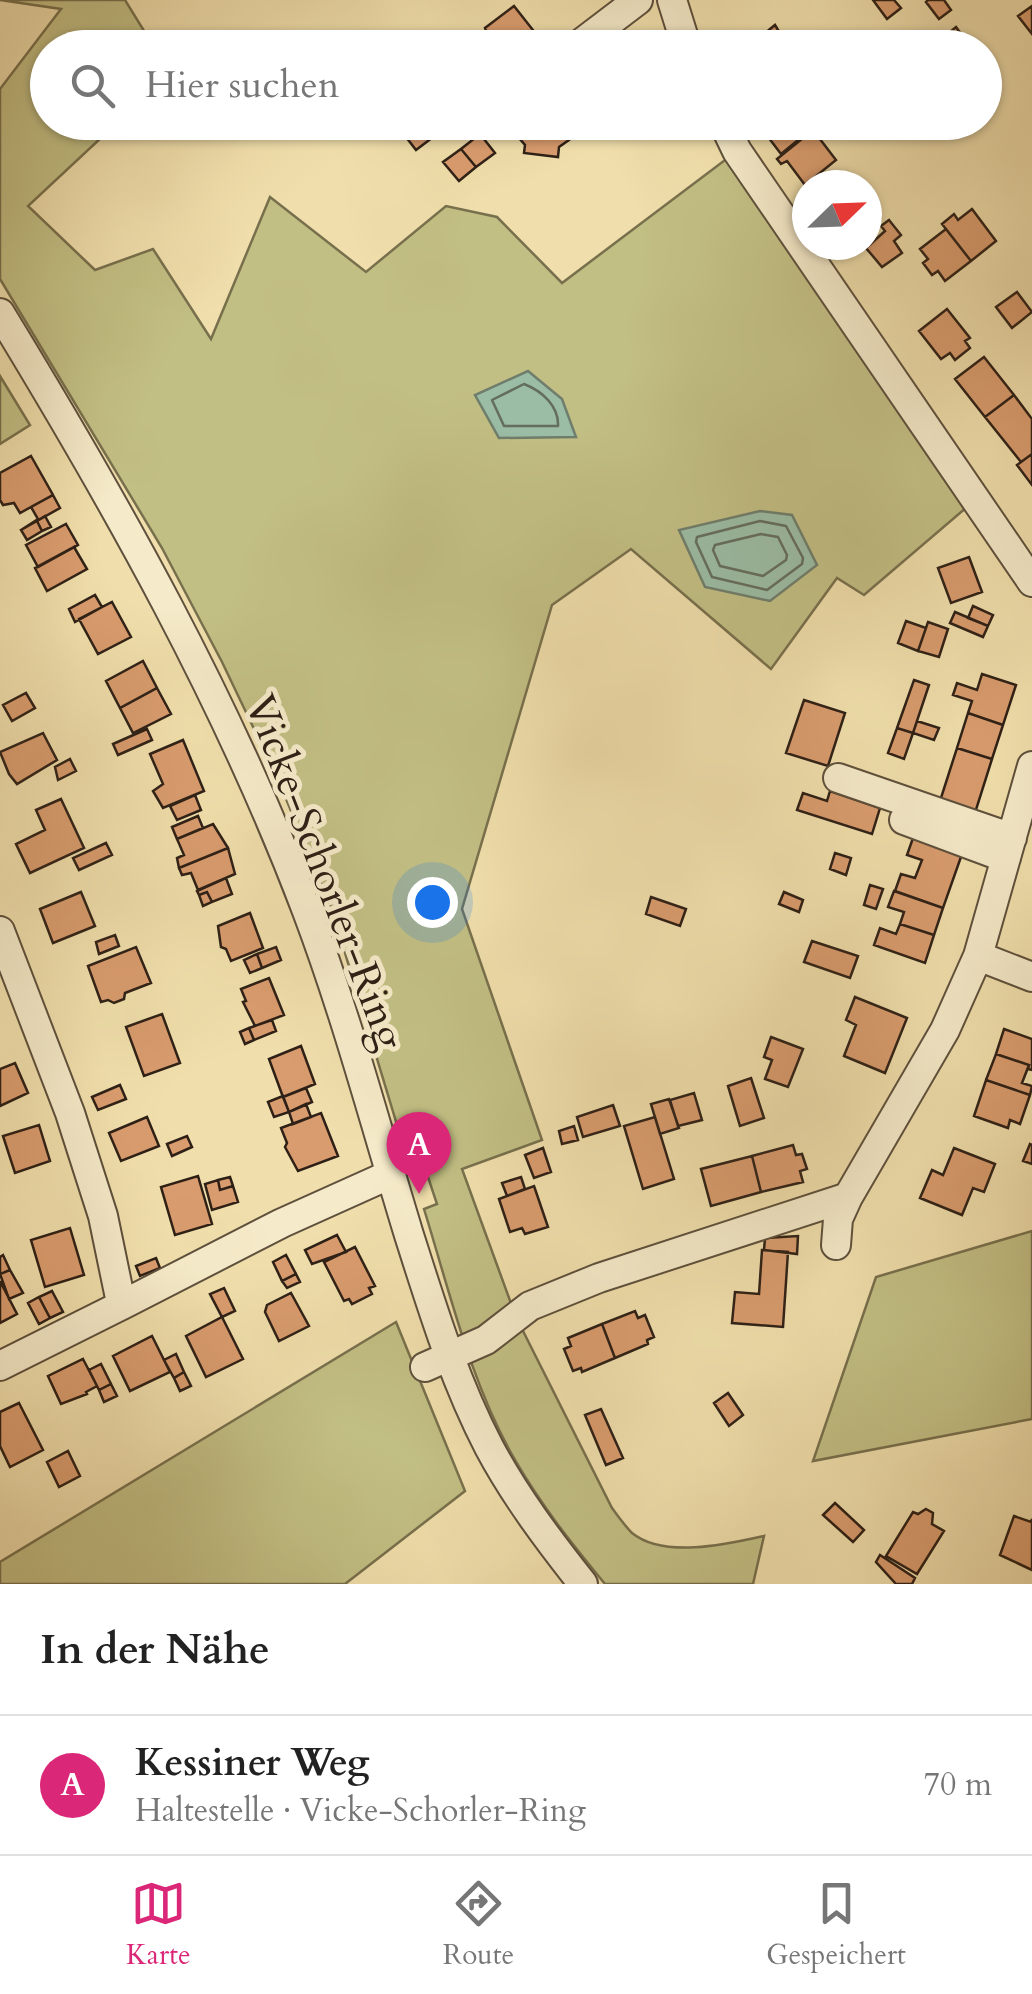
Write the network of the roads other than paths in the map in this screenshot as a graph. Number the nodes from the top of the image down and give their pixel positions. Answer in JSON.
{"nodes":[{"id":1,"x":638,"y":0,"type":"edge"},
{"id":2,"x":672,"y":0,"type":"edge"},
{"id":3,"x":599,"y":30,"type":"edge"},
{"id":4,"x":681,"y":30,"type":"edge"},
{"id":5,"x":733,"y":140,"type":"edge"},
{"id":6,"x":0,"y":313,"type":"edge"},
{"id":7,"x":1032,"y":582,"type":"edge"},
{"id":8,"x":1032,"y":766,"type":"edge"},
{"id":9,"x":838,"y":778,"type":"dead end"},
{"id":10,"x":904,"y":820,"type":"dead end"},
{"id":11,"x":1009,"y":848,"type":"junction"},
{"id":12,"x":0,"y":931,"type":"edge"},
{"id":13,"x":978,"y":956,"type":"junction"},
{"id":14,"x":1032,"y":977,"type":"edge"},
{"id":15,"x":391,"y":1174,"type":"junction"},
{"id":16,"x":848,"y":1197,"type":"junction"},
{"id":17,"x":836,"y":1245,"type":"dead end"},
{"id":18,"x":120,"y":1306,"type":"junction"},
{"id":19,"x":437,"y":1362,"type":"junction"},
{"id":20,"x":0,"y":1366,"type":"edge"},
{"id":21,"x":583,"y":1584,"type":"edge"}],
"edges":[{"from":1,"to":3,"type":"street"},
{"from":2,"to":4,"type":"street"},
{"from":5,"to":7,"type":"street"},
{"from":6,"to":15,"type":"street","name":"Vicke-Schorler-Ring"},
{"from":8,"to":11,"type":"street"},
{"from":9,"to":11,"type":"street"},
{"from":10,"to":11,"type":"street"},
{"from":11,"to":13,"type":"street"},
{"from":12,"to":18,"type":"street"},
{"from":13,"to":14,"type":"street"},
{"from":13,"to":16,"type":"street"},
{"from":15,"to":18,"type":"street"},
{"from":15,"to":19,"type":"street","name":"Vicke-Schorler-Ring"},
{"from":16,"to":17,"type":"street"},
{"from":16,"to":19,"type":"street"},
{"from":18,"to":20,"type":"street"},
{"from":19,"to":21,"type":"street","name":"Vicke-Schorler-Ring"}]}
